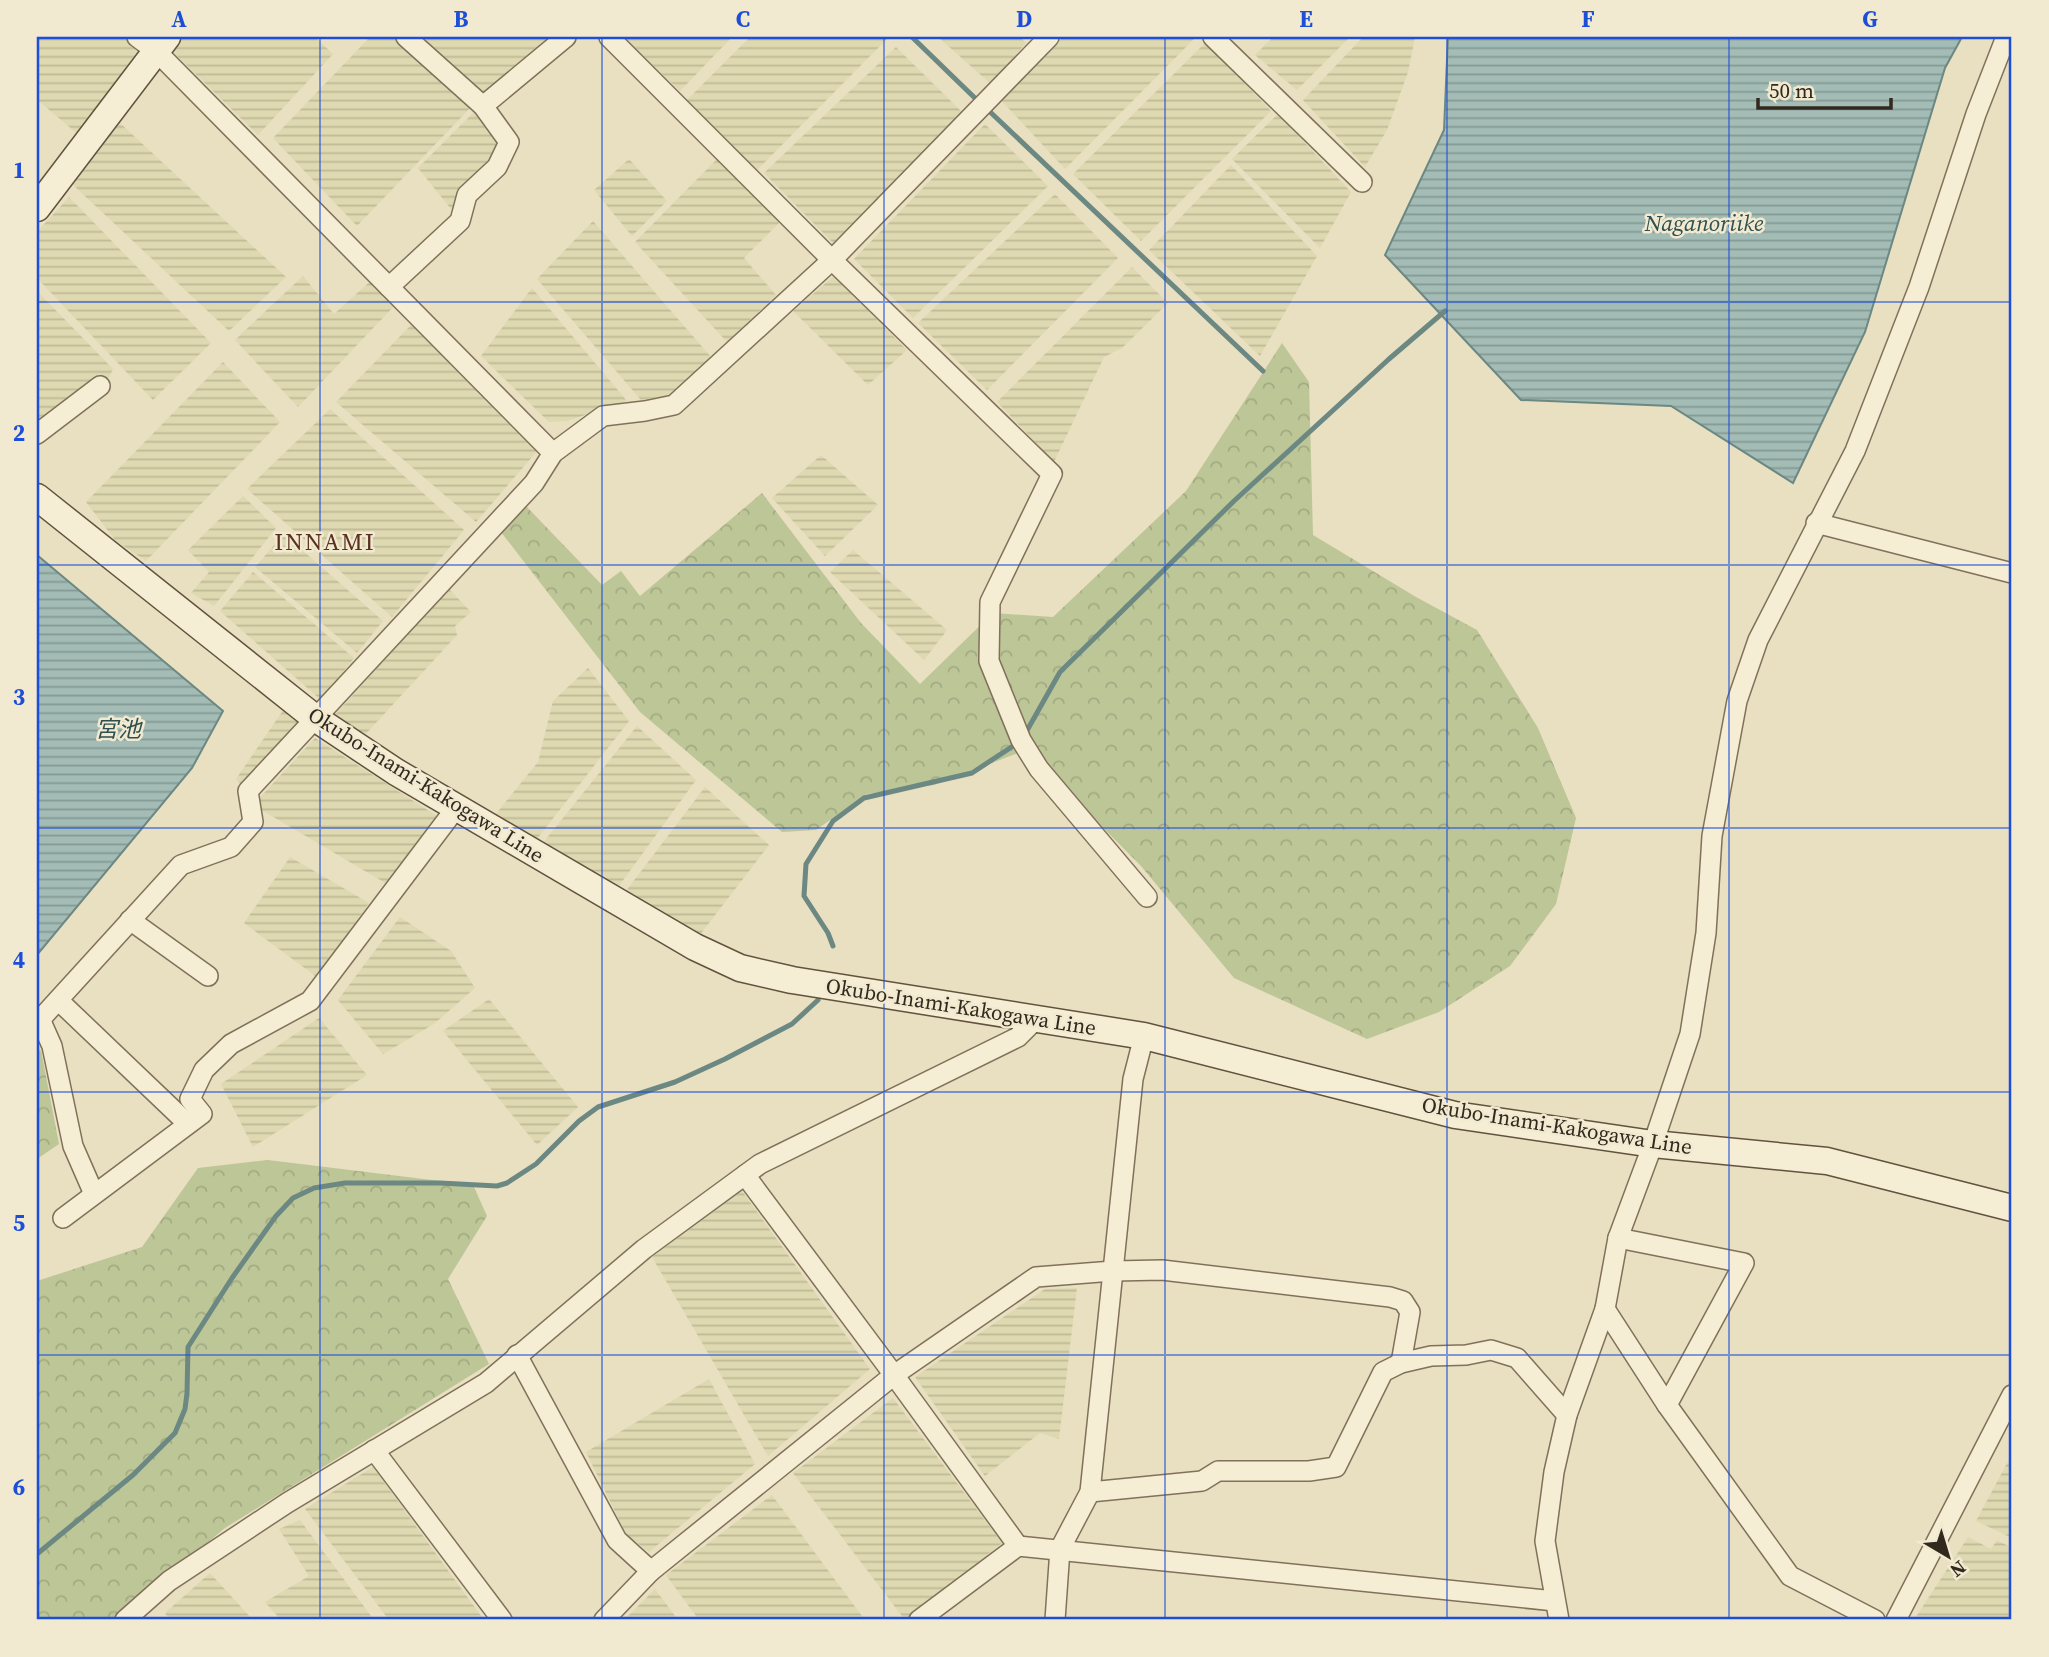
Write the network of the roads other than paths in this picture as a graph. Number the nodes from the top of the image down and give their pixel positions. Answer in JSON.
{"nodes":[{"id":1,"x":406,"y":37,"type":"edge"},
{"id":2,"x":566,"y":37,"type":"edge"},
{"id":3,"x":610,"y":37,"type":"edge"},
{"id":4,"x":1049,"y":37,"type":"edge"},
{"id":5,"x":1213,"y":37,"type":"edge"},
{"id":6,"x":2006,"y":37,"type":"edge"},
{"id":7,"x":153,"y":42,"type":"edge"},
{"id":8,"x":483,"y":106,"type":"junction"},
{"id":9,"x":1362,"y":182,"type":"dead end"},
{"id":10,"x":37,"y":208,"type":"edge"},
{"id":11,"x":832,"y":260,"type":"junction"},
{"id":12,"x":389,"y":287,"type":"junction"},
{"id":13,"x":100,"y":386,"type":"dead end"},
{"id":14,"x":37,"y":434,"type":"edge"},
{"id":15,"x":553,"y":453,"type":"junction"},
{"id":16,"x":37,"y":497,"type":"edge"},
{"id":17,"x":1816,"y":523,"type":"junction"},
{"id":18,"x":2012,"y":573,"type":"edge"},
{"id":19,"x":315,"y":718,"type":"junction"},
{"id":20,"x":456,"y":808,"type":"junction"},
{"id":21,"x":1147,"y":897,"type":"dead end"},
{"id":22,"x":130,"y":920,"type":"junction"},
{"id":23,"x":208,"y":976,"type":"dead end"},
{"id":24,"x":58,"y":1000,"type":"junction"},
{"id":25,"x":1037,"y":1018,"type":"junction"},
{"id":26,"x":38,"y":1021,"type":"edge"},
{"id":27,"x":1143,"y":1037,"type":"junction"},
{"id":28,"x":188,"y":1124,"type":"junction"},
{"id":29,"x":1653,"y":1144,"type":"junction"},
{"id":30,"x":745,"y":1175,"type":"junction"},
{"id":31,"x":94,"y":1194,"type":"junction"},
{"id":32,"x":2012,"y":1208,"type":"edge"},
{"id":33,"x":63,"y":1218,"type":"dead end"},
{"id":34,"x":1618,"y":1238,"type":"junction"},
{"id":35,"x":1113,"y":1271,"type":"junction"},
{"id":36,"x":1605,"y":1309,"type":"junction"},
{"id":37,"x":517,"y":1355,"type":"junction"},
{"id":38,"x":1401,"y":1363,"type":"junction"},
{"id":39,"x":894,"y":1375,"type":"junction"},
{"id":40,"x":2012,"y":1395,"type":"edge"},
{"id":41,"x":1667,"y":1405,"type":"junction"},
{"id":42,"x":1567,"y":1415,"type":"junction"},
{"id":43,"x":374,"y":1450,"type":"junction"},
{"id":44,"x":1090,"y":1492,"type":"junction"},
{"id":45,"x":1018,"y":1546,"type":"junction"},
{"id":46,"x":1060,"y":1549,"type":"junction"},
{"id":47,"x":652,"y":1571,"type":"junction"},
{"id":48,"x":1557,"y":1611,"type":"edge"},
{"id":49,"x":125,"y":1620,"type":"edge"},
{"id":50,"x":502,"y":1620,"type":"edge"},
{"id":51,"x":604,"y":1620,"type":"edge"},
{"id":52,"x":919,"y":1620,"type":"edge"},
{"id":53,"x":1055,"y":1620,"type":"edge"},
{"id":54,"x":1875,"y":1620,"type":"edge"},
{"id":55,"x":1896,"y":1620,"type":"edge"}],
"edges":[{"from":1,"to":8,"type":"street"},
{"from":2,"to":8,"type":"street"},
{"from":3,"to":11,"type":"street"},
{"from":4,"to":11,"type":"street"},
{"from":5,"to":9,"type":"street"},
{"from":6,"to":17,"type":"street"},
{"from":7,"to":10,"type":"main road"},
{"from":7,"to":12,"type":"street"},
{"from":8,"to":12,"type":"street"},
{"from":11,"to":15,"type":"street"},
{"from":11,"to":21,"type":"street"},
{"from":12,"to":15,"type":"street"},
{"from":13,"to":14,"type":"street"},
{"from":15,"to":19,"type":"street"},
{"from":16,"to":19,"type":"main road","name":"Okubo-Inami-Kakogawa Line"},
{"from":17,"to":18,"type":"street"},
{"from":17,"to":29,"type":"street"},
{"from":19,"to":20,"type":"main road","name":"Okubo-Inami-Kakogawa Line"},
{"from":19,"to":22,"type":"street"},
{"from":20,"to":25,"type":"main road","name":"Okubo-Inami-Kakogawa Line"},
{"from":20,"to":28,"type":"street"},
{"from":22,"to":23,"type":"street"},
{"from":22,"to":24,"type":"street"},
{"from":24,"to":26,"type":"street"},
{"from":24,"to":28,"type":"street"},
{"from":25,"to":27,"type":"main road","name":"Okubo-Inami-Kakogawa Line"},
{"from":25,"to":30,"type":"street"},
{"from":26,"to":31,"type":"street"},
{"from":27,"to":29,"type":"main road","name":"Okubo-Inami-Kakogawa Line"},
{"from":27,"to":35,"type":"street"},
{"from":28,"to":31,"type":"street"},
{"from":29,"to":32,"type":"main road","name":"Okubo-Inami-Kakogawa Line"},
{"from":29,"to":34,"type":"street"},
{"from":30,"to":37,"type":"street"},
{"from":30,"to":39,"type":"street"},
{"from":31,"to":33,"type":"street"},
{"from":34,"to":36,"type":"street"},
{"from":34,"to":41,"type":"street"},
{"from":35,"to":38,"type":"street"},
{"from":35,"to":39,"type":"street"},
{"from":35,"to":44,"type":"street"},
{"from":36,"to":41,"type":"street"},
{"from":36,"to":42,"type":"street"},
{"from":37,"to":43,"type":"street"},
{"from":37,"to":47,"type":"street"},
{"from":38,"to":42,"type":"street"},
{"from":38,"to":44,"type":"street"},
{"from":39,"to":45,"type":"street"},
{"from":39,"to":47,"type":"street"},
{"from":40,"to":55,"type":"street"},
{"from":41,"to":54,"type":"street"},
{"from":42,"to":48,"type":"street"},
{"from":43,"to":49,"type":"street"},
{"from":43,"to":50,"type":"street"},
{"from":44,"to":46,"type":"street"},
{"from":45,"to":46,"type":"street"},
{"from":45,"to":52,"type":"street"},
{"from":46,"to":48,"type":"street"},
{"from":46,"to":53,"type":"street"},
{"from":47,"to":51,"type":"street"}]}
